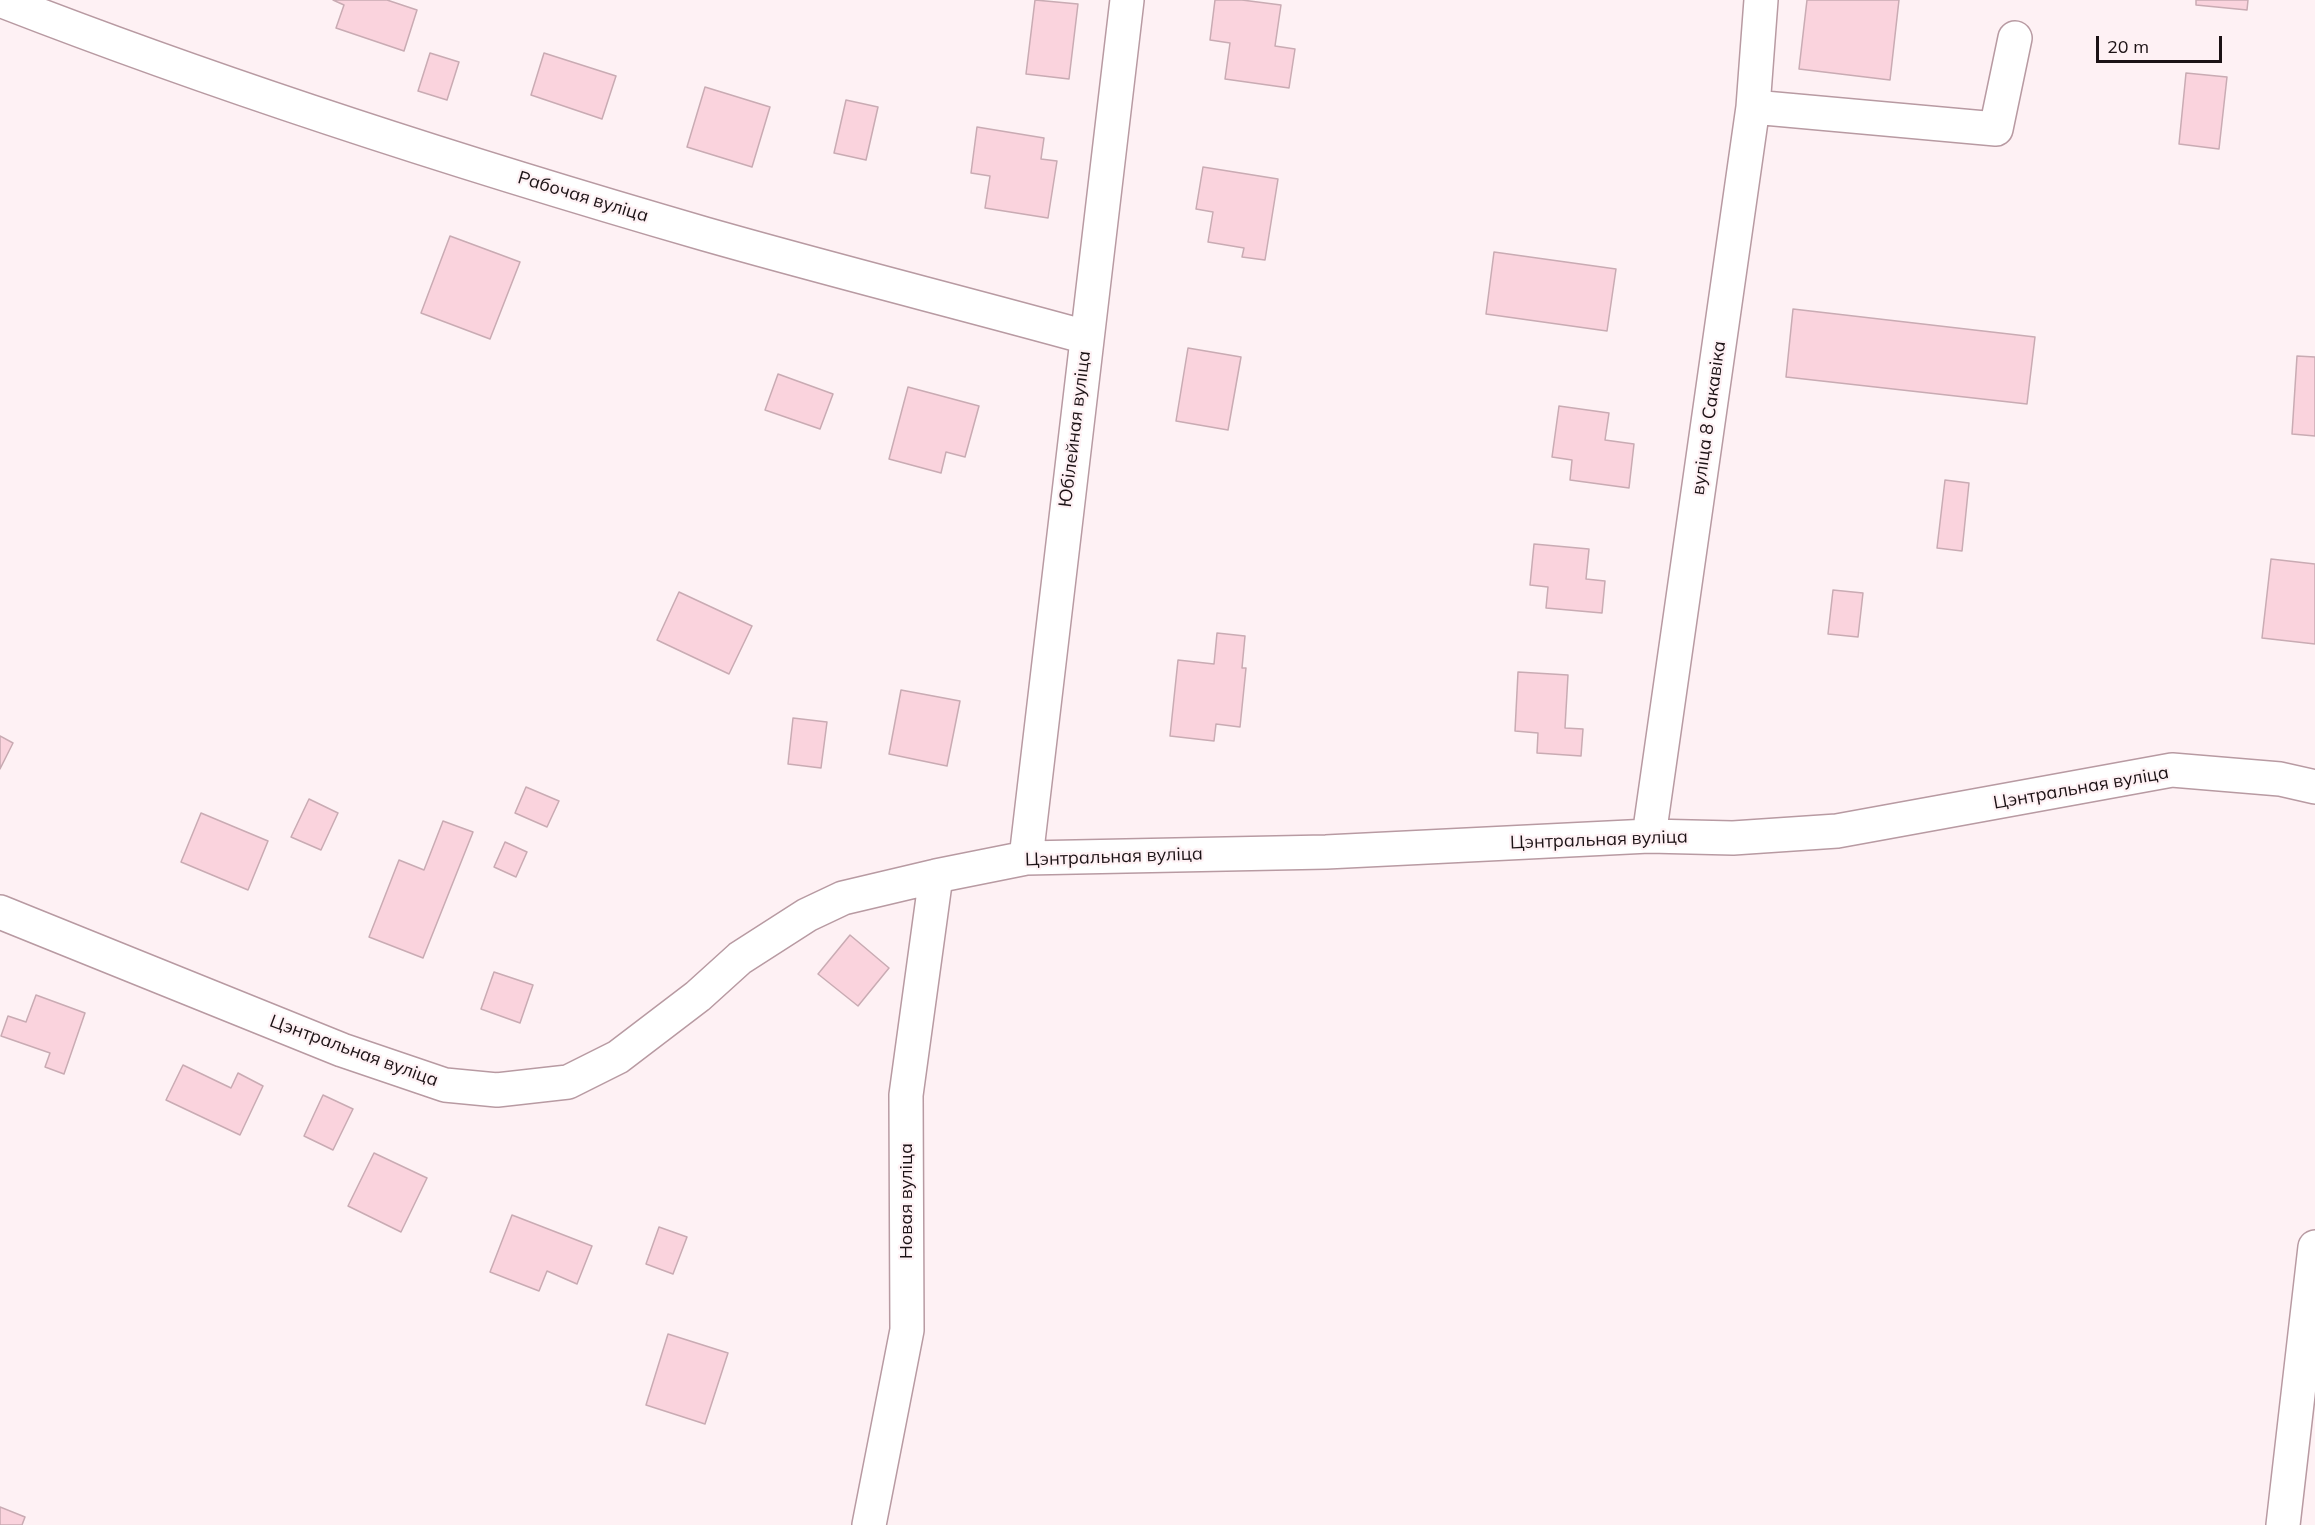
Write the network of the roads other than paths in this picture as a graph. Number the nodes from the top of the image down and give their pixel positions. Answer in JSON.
{"nodes":[{"id":1,"x":0,"y":0,"type":"edge"},
{"id":2,"x":46,"y":0,"type":"edge"},
{"id":3,"x":1127,"y":0,"type":"edge"},
{"id":4,"x":1761,"y":0,"type":"edge"},
{"id":5,"x":87,"y":34,"type":"junction"},
{"id":6,"x":2014,"y":38,"type":"dead end"},
{"id":7,"x":1753,"y":107,"type":"junction"},
{"id":8,"x":1086,"y":337,"type":"junction"},
{"id":9,"x":2315,"y":787,"type":"edge"},
{"id":10,"x":1649,"y":836,"type":"junction"},
{"id":11,"x":1026,"y":858,"type":"junction"},
{"id":12,"x":936,"y":876,"type":"junction"},
{"id":13,"x":0,"y":912,"type":"edge"},
{"id":14,"x":2315,"y":1247,"type":"edge"},
{"id":15,"x":869,"y":1525,"type":"edge"},
{"id":16,"x":2283,"y":1525,"type":"edge"}],
"edges":[{"from":1,"to":5,"type":"street"},
{"from":2,"to":5,"type":"street"},
{"from":3,"to":8,"type":"street","name":"Юбілейная вуліца"},
{"from":4,"to":7,"type":"street","name":"вуліца 8 Сакавіка"},
{"from":5,"to":8,"type":"street","name":"Рабочая вуліца"},
{"from":6,"to":7,"type":"street"},
{"from":7,"to":10,"type":"street","name":"вуліца 8 Сакавіка"},
{"from":8,"to":11,"type":"street","name":"Юбілейная вуліца"},
{"from":9,"to":10,"type":"street","name":"Цэнтральная вуліца"},
{"from":10,"to":11,"type":"street","name":"Цэнтральная вуліца"},
{"from":11,"to":12,"type":"street","name":"Цэнтральная вуліца"},
{"from":12,"to":13,"type":"street","name":"Цэнтральная вуліца"},
{"from":12,"to":15,"type":"street","name":"Новая вуліца"},
{"from":14,"to":16,"type":"street"}]}
